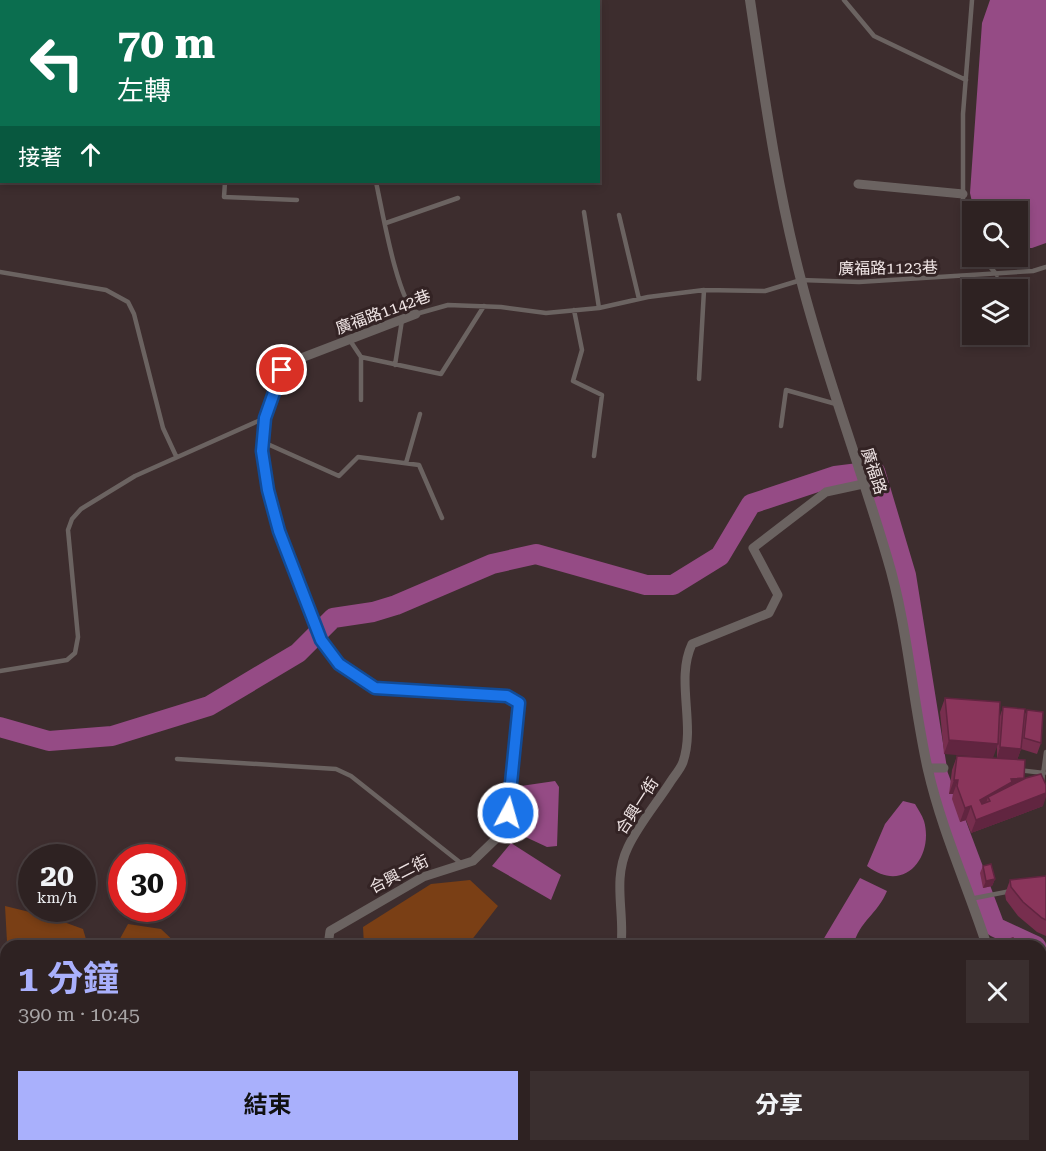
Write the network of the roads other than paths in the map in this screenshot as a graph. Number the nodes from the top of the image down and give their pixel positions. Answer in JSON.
{"nodes":[{"id":1,"x":750,"y":0,"type":"edge"},
{"id":2,"x":844,"y":0,"type":"edge"},
{"id":3,"x":972,"y":0,"type":"edge"},
{"id":4,"x":966,"y":80,"type":"junction"},
{"id":5,"x":225,"y":183,"type":"edge"},
{"id":6,"x":376,"y":183,"type":"edge"},
{"id":7,"x":858,"y":184,"type":"dead end"},
{"id":8,"x":963,"y":194,"type":"junction"},
{"id":9,"x":458,"y":198,"type":"dead end"},
{"id":10,"x":297,"y":200,"type":"dead end"},
{"id":11,"x":963,"y":201,"type":"edge"},
{"id":12,"x":584,"y":212,"type":"dead end"},
{"id":13,"x":619,"y":215,"type":"dead end"},
{"id":14,"x":386,"y":223,"type":"junction"},
{"id":15,"x":1046,"y":265,"type":"edge"},
{"id":16,"x":991,"y":267,"type":"edge"},
{"id":17,"x":0,"y":272,"type":"edge"},
{"id":18,"x":997,"y":274,"type":"junction"},
{"id":19,"x":801,"y":280,"type":"junction"},
{"id":20,"x":705,"y":290,"type":"junction"},
{"id":21,"x":639,"y":299,"type":"junction"},
{"id":22,"x":484,"y":306,"type":"junction"},
{"id":23,"x":599,"y":308,"type":"junction"},
{"id":24,"x":574,"y":310,"type":"junction"},
{"id":25,"x":416,"y":314,"type":"junction"},
{"id":26,"x":402,"y":319,"type":"junction"},
{"id":27,"x":349,"y":339,"type":"junction"},
{"id":28,"x":361,"y":357,"type":"junction"},
{"id":29,"x":396,"y":365,"type":"junction"},
{"id":30,"x":699,"y":380,"type":"dead end"},
{"id":31,"x":361,"y":400,"type":"dead end"},
{"id":32,"x":836,"y":405,"type":"junction"},
{"id":33,"x":420,"y":414,"type":"dead end"},
{"id":34,"x":265,"y":418,"type":"junction"},
{"id":35,"x":781,"y":426,"type":"dead end"},
{"id":36,"x":262,"y":442,"type":"junction"},
{"id":37,"x":176,"y":456,"type":"junction"},
{"id":38,"x":594,"y":456,"type":"dead end"},
{"id":39,"x":406,"y":463,"type":"junction"},
{"id":40,"x":863,"y":484,"type":"junction"},
{"id":41,"x":442,"y":518,"type":"dead end"},
{"id":42,"x":315,"y":627,"type":"joint"},
{"id":43,"x":0,"y":671,"type":"edge"},
{"id":44,"x":516,"y":700,"type":"joint"},
{"id":45,"x":1046,"y":752,"type":"edge"},
{"id":46,"x":177,"y":759,"type":"dead end"},
{"id":47,"x":929,"y":768,"type":"junction"},
{"id":48,"x":944,"y":768,"type":"joint"},
{"id":49,"x":955,"y":768,"type":"edge"},
{"id":50,"x":1012,"y":770,"type":"edge"},
{"id":51,"x":1044,"y":773,"type":"junction"},
{"id":52,"x":1040,"y":789,"type":"edge"},
{"id":53,"x":462,"y":864,"type":"junction"},
{"id":54,"x":1014,"y":890,"type":"edge"},
{"id":55,"x":970,"y":899,"type":"junction"},
{"id":56,"x":329,"y":940,"type":"edge"},
{"id":57,"x":622,"y":940,"type":"edge"},
{"id":58,"x":985,"y":940,"type":"edge"}],
"edges":[{"from":1,"to":19,"type":"street","name":"廣福路"},
{"from":2,"to":4,"type":"lane"},
{"from":3,"to":4,"type":"lane"},
{"from":4,"to":8,"type":"lane"},
{"from":5,"to":10,"type":"lane"},
{"from":6,"to":14,"type":"lane"},
{"from":7,"to":8,"type":"street"},
{"from":8,"to":11,"type":"lane"},
{"from":9,"to":14,"type":"lane"},
{"from":12,"to":23,"type":"lane"},
{"from":13,"to":21,"type":"lane"},
{"from":14,"to":25,"type":"lane"},
{"from":15,"to":18,"type":"lane","name":"廣福路1123巷"},
{"from":16,"to":18,"type":"lane"},
{"from":17,"to":37,"type":"lane"},
{"from":18,"to":19,"type":"lane","name":"廣福路1123巷"},
{"from":19,"to":20,"type":"lane","name":"廣福路1142巷"},
{"from":19,"to":32,"type":"street","name":"廣福路"},
{"from":20,"to":21,"type":"lane","name":"廣福路1142巷"},
{"from":20,"to":30,"type":"lane"},
{"from":21,"to":23,"type":"lane","name":"廣福路1142巷"},
{"from":22,"to":24,"type":"lane","name":"廣福路1142巷"},
{"from":22,"to":25,"type":"lane","name":"廣福路1142巷"},
{"from":22,"to":29,"type":"lane"},
{"from":23,"to":24,"type":"lane","name":"廣福路1142巷"},
{"from":24,"to":38,"type":"lane"},
{"from":25,"to":26,"type":"street","name":"廣福路1142巷"},
{"from":26,"to":27,"type":"street","name":"廣福路1142巷"},
{"from":26,"to":29,"type":"lane"},
{"from":27,"to":28,"type":"lane"},
{"from":27,"to":34,"type":"street","name":"廣福路1142巷"},
{"from":28,"to":29,"type":"lane"},
{"from":28,"to":31,"type":"lane"},
{"from":32,"to":35,"type":"lane"},
{"from":32,"to":40,"type":"street","name":"廣福路"},
{"from":33,"to":39,"type":"lane"},
{"from":34,"to":36,"type":"street","name":"廣福路1142巷"},
{"from":34,"to":37,"type":"lane"},
{"from":36,"to":39,"type":"lane"},
{"from":36,"to":42,"type":"street","name":"廣福路1142巷"},
{"from":37,"to":43,"type":"lane"},
{"from":39,"to":41,"type":"lane"},
{"from":40,"to":47,"type":"street","name":"廣福路"},
{"from":40,"to":57,"type":"street","name":"合興一街"},
{"from":42,"to":44,"type":"lane"},
{"from":44,"to":53,"type":"street","name":"合興二街"},
{"from":45,"to":51,"type":"lane"},
{"from":46,"to":53,"type":"lane"},
{"from":47,"to":48,"type":"street"},
{"from":47,"to":55,"type":"street","name":"廣福路"},
{"from":48,"to":49,"type":"lane"},
{"from":50,"to":51,"type":"lane"},
{"from":51,"to":52,"type":"lane"},
{"from":53,"to":56,"type":"street","name":"合興二街"},
{"from":54,"to":55,"type":"lane"},
{"from":55,"to":58,"type":"street","name":"廣福路"}]}
